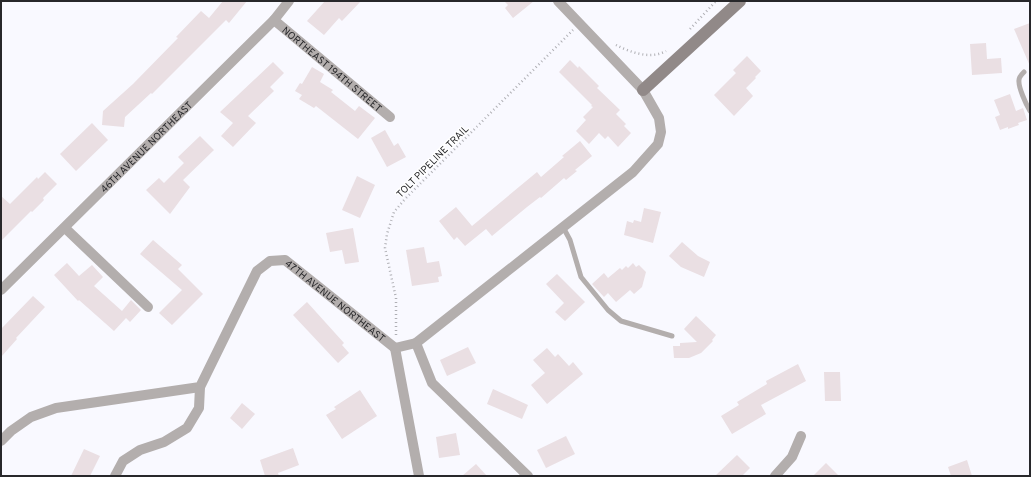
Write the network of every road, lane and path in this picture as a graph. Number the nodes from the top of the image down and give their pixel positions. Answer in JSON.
{"nodes":[{"id":1,"x":289,"y":1,"type":"edge"},
{"id":2,"x":558,"y":1,"type":"edge"},
{"id":3,"x":716,"y":1,"type":"edge"},
{"id":4,"x":740,"y":1,"type":"edge"},
{"id":5,"x":274,"y":20,"type":"junction"},
{"id":6,"x":579,"y":24,"type":"junction"},
{"id":7,"x":686,"y":32,"type":"dead end"},
{"id":8,"x":611,"y":42,"type":"dead end"},
{"id":9,"x":670,"y":49,"type":"dead end"},
{"id":10,"x":1024,"y":72,"type":"dead end"},
{"id":11,"x":643,"y":90,"type":"junction"},
{"id":12,"x":1030,"y":111,"type":"edge"},
{"id":13,"x":390,"y":117,"type":"dead end"},
{"id":14,"x":65,"y":228,"type":"junction"},
{"id":15,"x":563,"y":228,"type":"junction"},
{"id":16,"x":1,"y":290,"type":"edge"},
{"id":17,"x":148,"y":307,"type":"dead end"},
{"id":18,"x":672,"y":336,"type":"dead end"},
{"id":19,"x":416,"y":342,"type":"junction"},
{"id":20,"x":396,"y":348,"type":"junction"},
{"id":21,"x":200,"y":387,"type":"junction"},
{"id":22,"x":801,"y":436,"type":"dead end"},
{"id":23,"x":1,"y":441,"type":"edge"},
{"id":24,"x":115,"y":476,"type":"edge"},
{"id":25,"x":419,"y":476,"type":"edge"},
{"id":26,"x":528,"y":476,"type":"edge"},
{"id":27,"x":775,"y":476,"type":"edge"}],
"edges":[{"from":1,"to":5,"type":"street","name":"46TH AVENUE NORTHEAST"},
{"from":2,"to":6,"type":"street"},
{"from":3,"to":7,"type":"path"},
{"from":4,"to":11,"type":"street"},
{"from":5,"to":13,"type":"street","name":"NORTHEAST 194TH STREET"},
{"from":5,"to":14,"type":"street","name":"46TH AVENUE NORTHEAST"},
{"from":6,"to":11,"type":"street"},
{"from":6,"to":20,"type":"path","name":"TOLT PIPELINE TRAIL"},
{"from":8,"to":9,"type":"path"},
{"from":10,"to":12,"type":"lane"},
{"from":11,"to":15,"type":"street","name":"47TH AVENUE NORTHEAST"},
{"from":14,"to":16,"type":"street","name":"46TH AVENUE NORTHEAST"},
{"from":14,"to":17,"type":"street"},
{"from":15,"to":18,"type":"lane"},
{"from":15,"to":19,"type":"street","name":"47TH AVENUE NORTHEAST"},
{"from":19,"to":20,"type":"street","name":"47TH AVENUE NORTHEAST"},
{"from":19,"to":26,"type":"street"},
{"from":20,"to":21,"type":"street","name":"47TH AVENUE NORTHEAST"},
{"from":20,"to":25,"type":"street"},
{"from":21,"to":23,"type":"street"},
{"from":21,"to":24,"type":"street"},
{"from":22,"to":27,"type":"street"}]}
